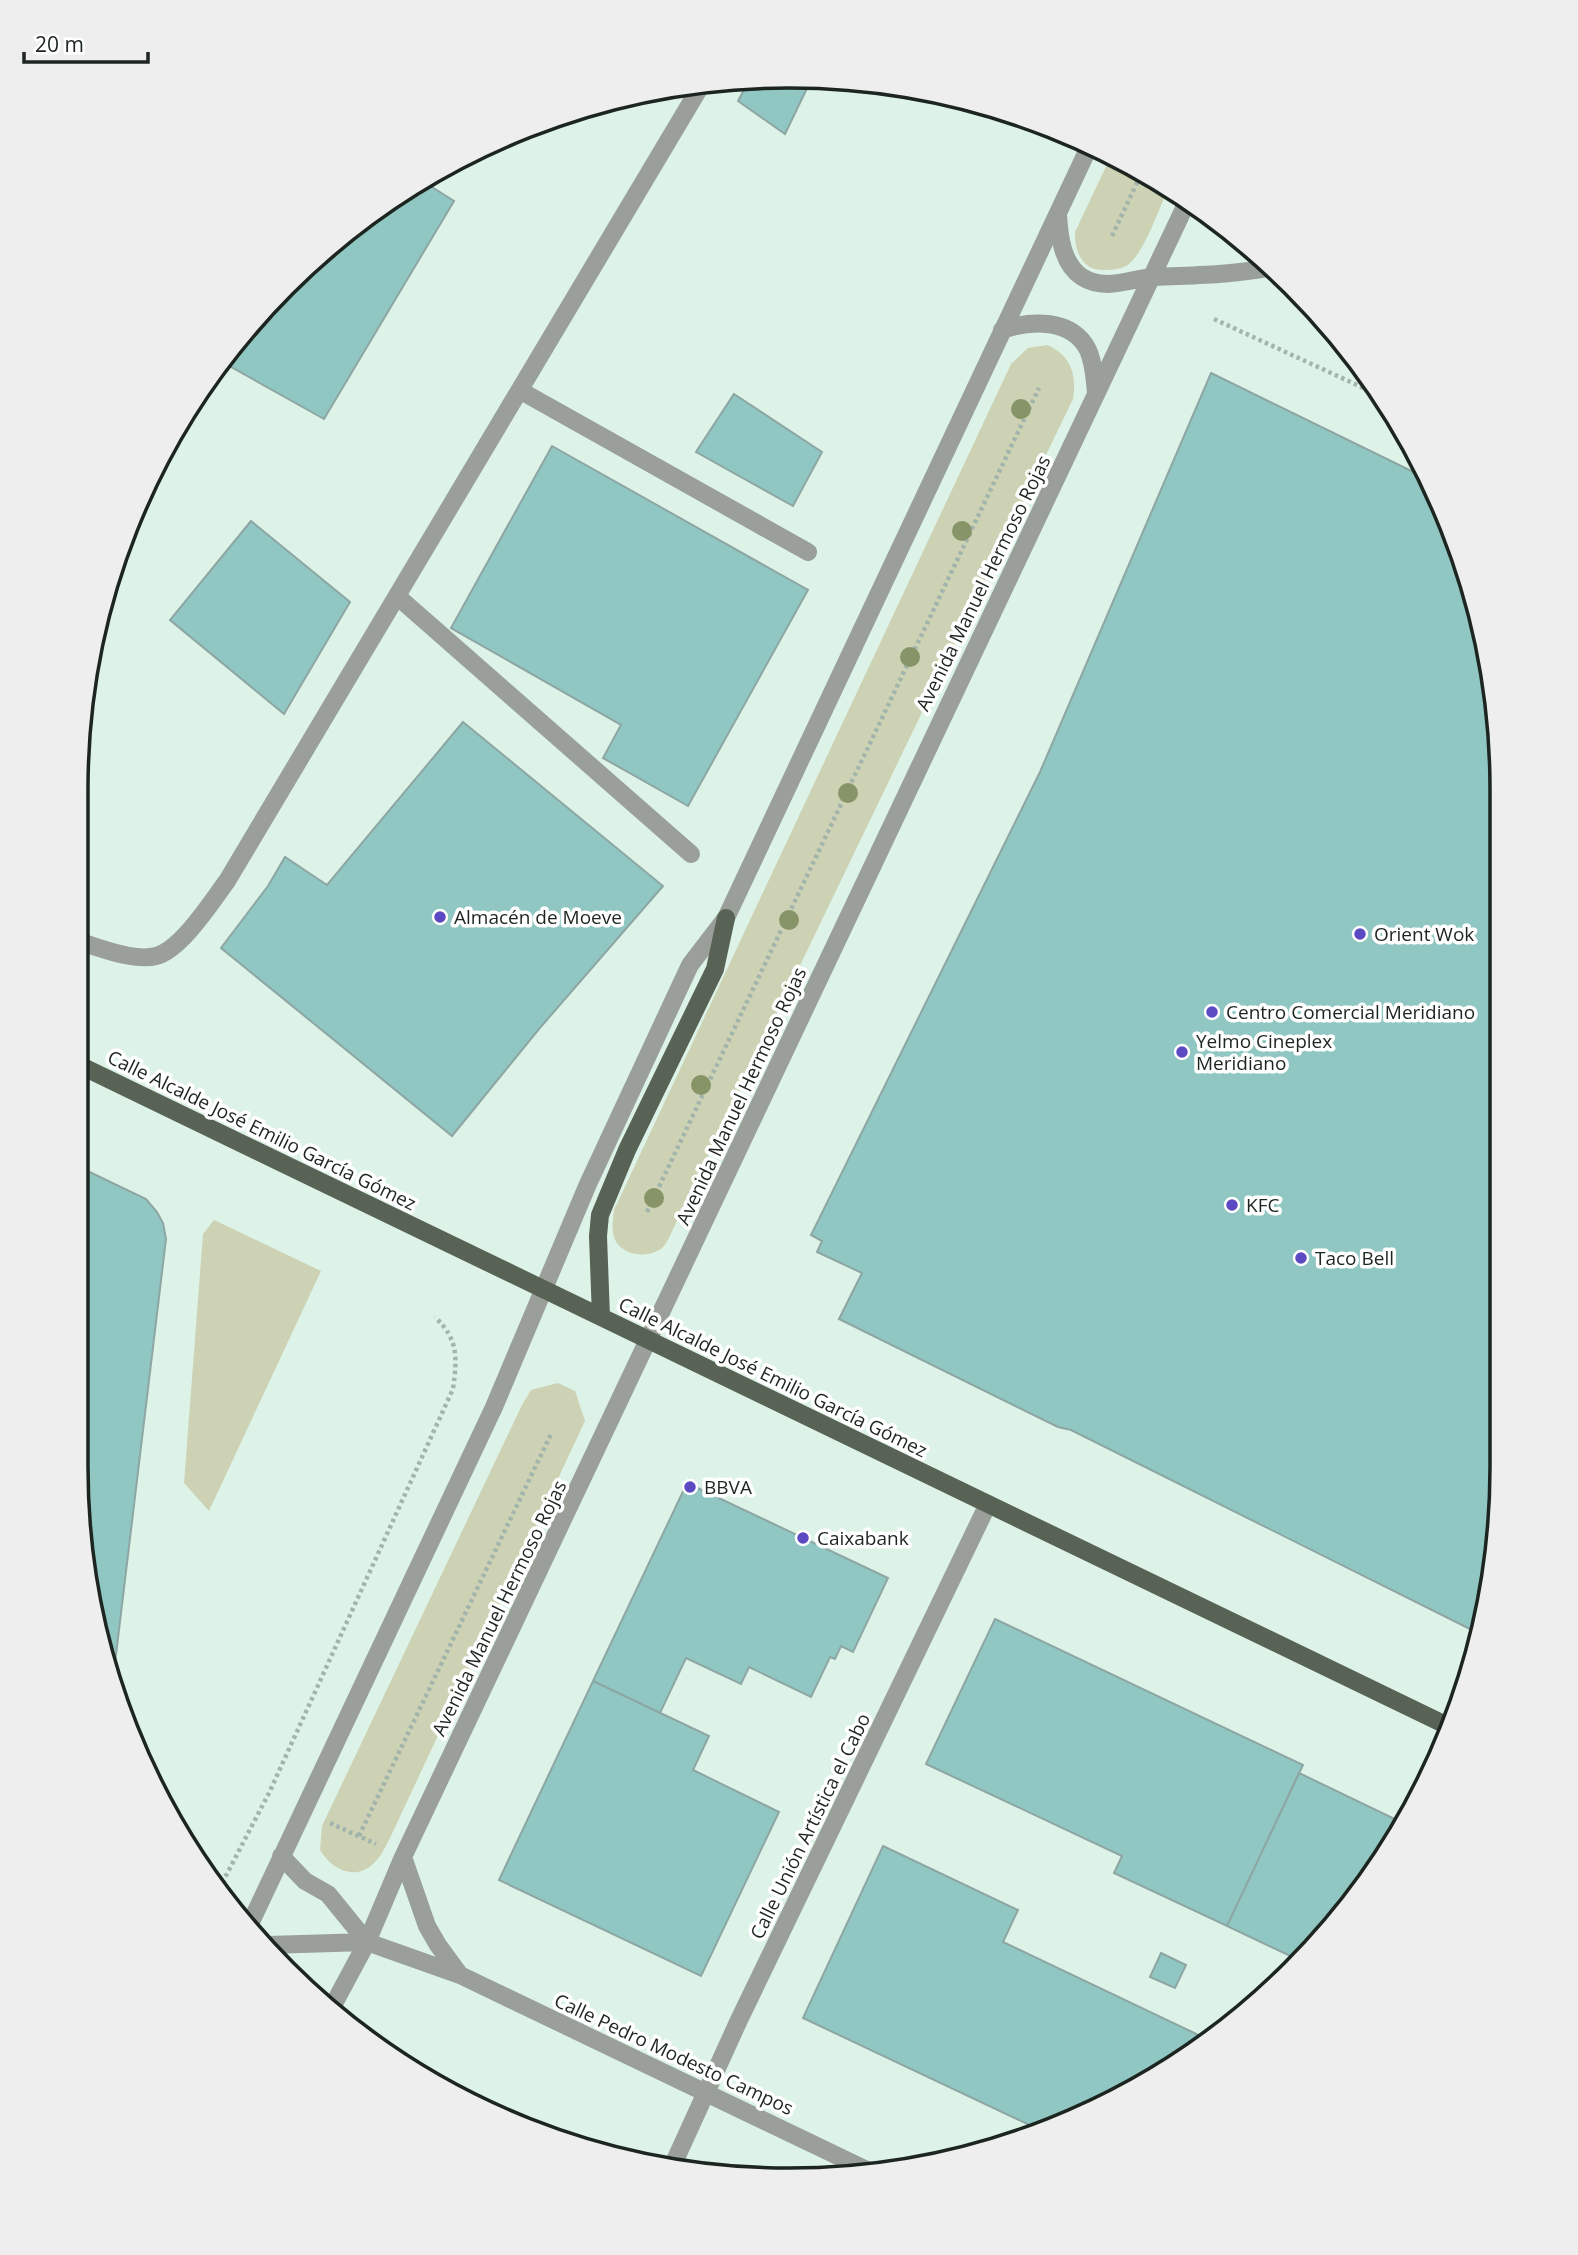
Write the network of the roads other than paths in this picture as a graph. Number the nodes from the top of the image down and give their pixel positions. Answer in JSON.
{"nodes":[{"id":1,"x":696,"y":94,"type":"edge"},
{"id":2,"x":1086,"y":154,"type":"edge"},
{"id":3,"x":1184,"y":209,"type":"edge"},
{"id":4,"x":1058,"y":212,"type":"junction"},
{"id":5,"x":1259,"y":269,"type":"edge"},
{"id":6,"x":1152,"y":277,"type":"junction"},
{"id":7,"x":1002,"y":330,"type":"junction"},
{"id":8,"x":521,"y":391,"type":"junction"},
{"id":9,"x":1096,"y":394,"type":"junction"},
{"id":10,"x":808,"y":552,"type":"dead end"},
{"id":11,"x":398,"y":597,"type":"junction"},
{"id":12,"x":691,"y":854,"type":"dead end"},
{"id":13,"x":726,"y":918,"type":"junction"},
{"id":14,"x":88,"y":944,"type":"edge"},
{"id":15,"x":88,"y":1069,"type":"edge"},
{"id":16,"x":542,"y":1291,"type":"junction"},
{"id":17,"x":601,"y":1317,"type":"junction"},
{"id":18,"x":649,"y":1341,"type":"junction"},
{"id":19,"x":988,"y":1504,"type":"junction"},
{"id":20,"x":1441,"y":1723,"type":"edge"},
{"id":21,"x":281,"y":1856,"type":"junction"},
{"id":22,"x":403,"y":1857,"type":"junction"},
{"id":23,"x":253,"y":1918,"type":"edge"},
{"id":24,"x":367,"y":1942,"type":"junction"},
{"id":25,"x":277,"y":1945,"type":"edge"},
{"id":26,"x":460,"y":1975,"type":"junction"},
{"id":27,"x":335,"y":2001,"type":"edge"},
{"id":28,"x":706,"y":2093,"type":"junction"},
{"id":29,"x":676,"y":2158,"type":"edge"},
{"id":30,"x":854,"y":2164,"type":"edge"}],
"edges":[{"from":1,"to":8,"type":"street"},
{"from":2,"to":4,"type":"street"},
{"from":3,"to":6,"type":"street","name":"Avenida Manuel Hermoso Rojas"},
{"from":4,"to":6,"type":"street"},
{"from":4,"to":7,"type":"street"},
{"from":5,"to":6,"type":"street"},
{"from":6,"to":9,"type":"street","name":"Avenida Manuel Hermoso Rojas"},
{"from":7,"to":9,"type":"street"},
{"from":7,"to":13,"type":"street"},
{"from":8,"to":10,"type":"street"},
{"from":8,"to":11,"type":"street"},
{"from":9,"to":18,"type":"street","name":"Avenida Manuel Hermoso Rojas"},
{"from":11,"to":12,"type":"street"},
{"from":11,"to":14,"type":"street"},
{"from":13,"to":16,"type":"street"},
{"from":13,"to":17,"type":"main road"},
{"from":15,"to":16,"type":"main road","name":"Calle Alcalde José Emilio García Gómez"},
{"from":16,"to":17,"type":"main road","name":"Calle Alcalde José Emilio García Gómez"},
{"from":16,"to":21,"type":"street"},
{"from":17,"to":18,"type":"main road","name":"Calle Alcalde José Emilio García Gómez"},
{"from":18,"to":19,"type":"main road","name":"Calle Alcalde José Emilio García Gómez"},
{"from":18,"to":22,"type":"street","name":"Avenida Manuel Hermoso Rojas"},
{"from":19,"to":20,"type":"main road","name":"Calle Alcalde José Emilio García Gómez"},
{"from":19,"to":28,"type":"street","name":"Calle Unión Artística el Cabo"},
{"from":21,"to":23,"type":"street"},
{"from":21,"to":24,"type":"street"},
{"from":22,"to":24,"type":"street","name":"Avenida Manuel Hermoso Rojas"},
{"from":22,"to":26,"type":"street","name":"Calle Pedro Modesto Campos"},
{"from":24,"to":25,"type":"street","name":"Calle Pedro Modesto Campos"},
{"from":24,"to":26,"type":"street","name":"Calle Pedro Modesto Campos"},
{"from":24,"to":27,"type":"street","name":"Avenida Manuel Hermoso Rojas"},
{"from":26,"to":28,"type":"street","name":"Calle Pedro Modesto Campos"},
{"from":28,"to":29,"type":"street","name":"Calle Unión Artística el Cabo"},
{"from":28,"to":30,"type":"street","name":"Calle Pedro Modesto Campos"}]}
